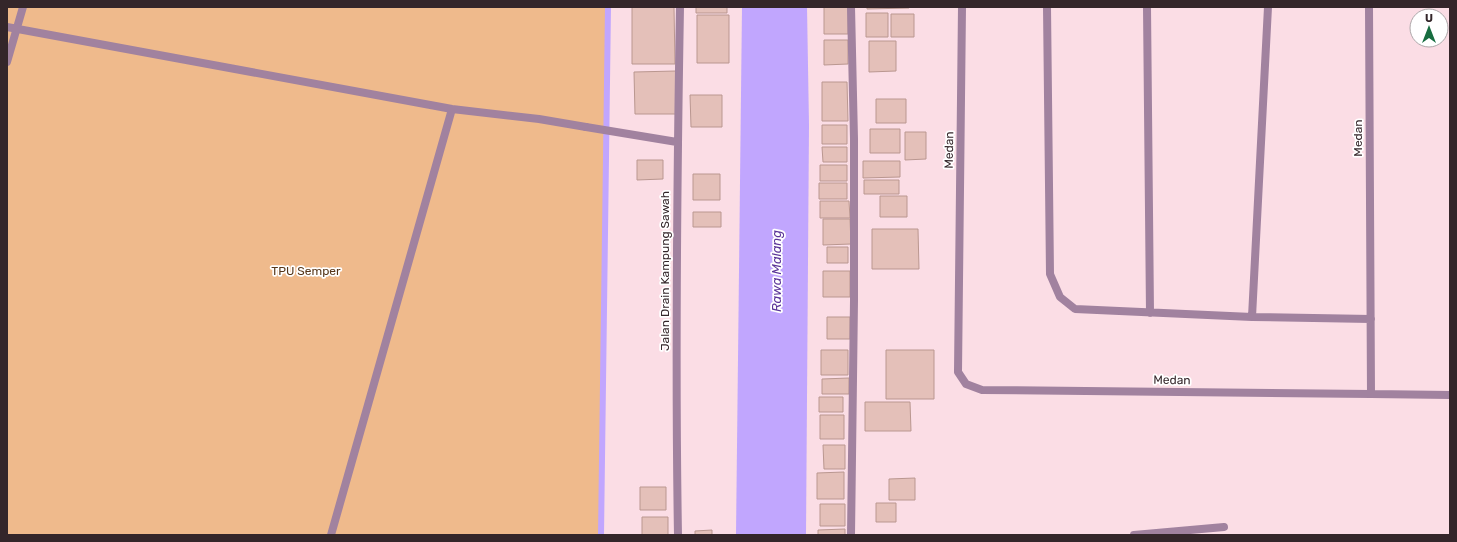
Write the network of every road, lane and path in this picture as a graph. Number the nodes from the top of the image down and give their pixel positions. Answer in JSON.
{"nodes":[{"id":1,"x":23,"y":7,"type":"edge"},
{"id":2,"x":680,"y":7,"type":"edge"},
{"id":3,"x":851,"y":7,"type":"edge"},
{"id":4,"x":962,"y":7,"type":"edge"},
{"id":5,"x":1047,"y":7,"type":"edge"},
{"id":6,"x":1147,"y":7,"type":"edge"},
{"id":7,"x":1268,"y":7,"type":"edge"},
{"id":8,"x":1369,"y":7,"type":"edge"},
{"id":9,"x":7,"y":27,"type":"edge"},
{"id":10,"x":17,"y":29,"type":"junction"},
{"id":11,"x":7,"y":62,"type":"edge"},
{"id":12,"x":452,"y":109,"type":"junction"},
{"id":13,"x":677,"y":142,"type":"junction"},
{"id":14,"x":1150,"y":313,"type":"junction"},
{"id":15,"x":1252,"y":316,"type":"junction"},
{"id":16,"x":1371,"y":319,"type":"junction"},
{"id":17,"x":1371,"y":394,"type":"junction"},
{"id":18,"x":1450,"y":395,"type":"edge"},
{"id":19,"x":1224,"y":527,"type":"dead end"},
{"id":20,"x":331,"y":535,"type":"edge"},
{"id":21,"x":678,"y":535,"type":"edge"},
{"id":22,"x":851,"y":535,"type":"edge"},
{"id":23,"x":1134,"y":535,"type":"edge"}],
"edges":[{"from":1,"to":10,"type":"street"},
{"from":2,"to":13,"type":"street","name":"Jalan Drain Kampung Sawah"},
{"from":3,"to":22,"type":"street"},
{"from":4,"to":17,"type":"street","name":"Medan"},
{"from":5,"to":14,"type":"street"},
{"from":6,"to":14,"type":"street"},
{"from":7,"to":15,"type":"street"},
{"from":8,"to":16,"type":"street","name":"Medan"},
{"from":9,"to":10,"type":"street"},
{"from":10,"to":11,"type":"street"},
{"from":10,"to":12,"type":"street"},
{"from":12,"to":13,"type":"street"},
{"from":12,"to":20,"type":"street"},
{"from":13,"to":21,"type":"street","name":"Jalan Drain Kampung Sawah"},
{"from":14,"to":15,"type":"street"},
{"from":15,"to":16,"type":"street"},
{"from":16,"to":17,"type":"street","name":"Medan"},
{"from":17,"to":18,"type":"street"},
{"from":19,"to":23,"type":"street"}]}
